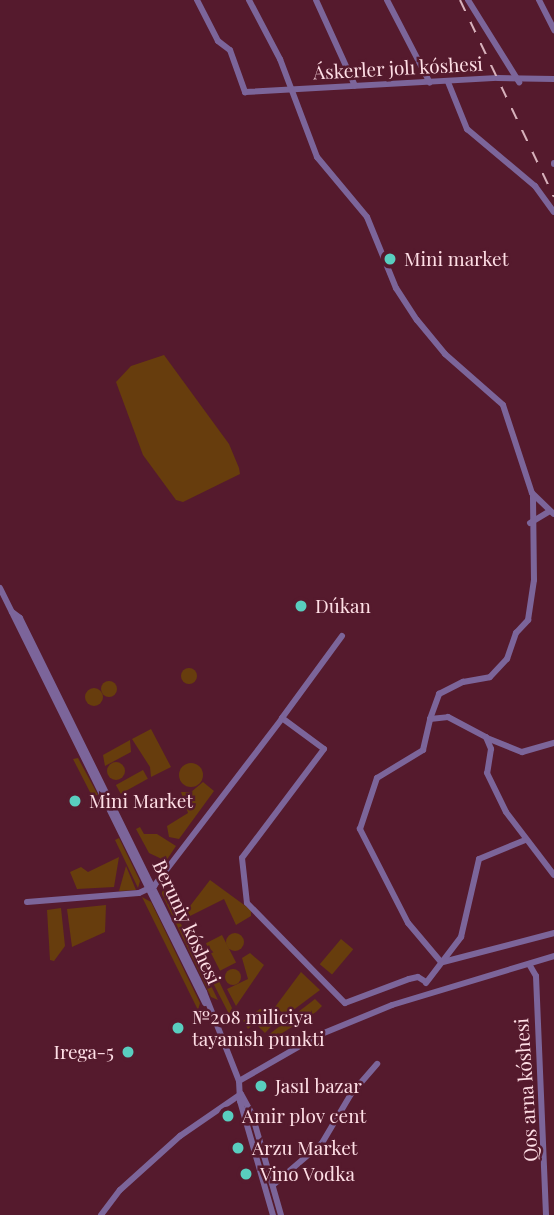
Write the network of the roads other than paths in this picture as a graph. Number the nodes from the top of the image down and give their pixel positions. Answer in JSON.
{"nodes":[{"id":1,"x":197,"y":0,"type":"edge"},
{"id":2,"x":249,"y":0,"type":"edge"},
{"id":3,"x":316,"y":0,"type":"edge"},
{"id":4,"x":387,"y":0,"type":"edge"},
{"id":5,"x":468,"y":0,"type":"edge"},
{"id":6,"x":539,"y":0,"type":"edge"},
{"id":7,"x":554,"y":30,"type":"edge"},
{"id":8,"x":554,"y":79,"type":"edge"},
{"id":9,"x":448,"y":82,"type":"junction"},
{"id":10,"x":519,"y":82,"type":"junction"},
{"id":11,"x":430,"y":83,"type":"junction"},
{"id":12,"x":355,"y":86,"type":"junction"},
{"id":13,"x":289,"y":90,"type":"junction"},
{"id":14,"x":554,"y":212,"type":"edge"},
{"id":15,"x":532,"y":493,"type":"junction"},
{"id":16,"x":552,"y":512,"type":"edge"},
{"id":17,"x":530,"y":523,"type":"junction"},
{"id":18,"x":0,"y":589,"type":"edge"},
{"id":19,"x":342,"y":636,"type":"dead end"},
{"id":20,"x":281,"y":719,"type":"junction"},
{"id":21,"x":430,"y":719,"type":"junction"},
{"id":22,"x":486,"y":737,"type":"junction"},
{"id":23,"x":554,"y":743,"type":"edge"},
{"id":24,"x":525,"y":840,"type":"junction"},
{"id":25,"x":554,"y":875,"type":"edge"},
{"id":26,"x":151,"y":888,"type":"junction"},
{"id":27,"x":27,"y":902,"type":"dead end"},
{"id":28,"x":554,"y":933,"type":"edge"},
{"id":29,"x":554,"y":956,"type":"edge"},
{"id":30,"x":441,"y":962,"type":"junction"},
{"id":31,"x":529,"y":964,"type":"junction"},
{"id":32,"x":426,"y":982,"type":"junction"},
{"id":33,"x":426,"y":992,"type":"junction"},
{"id":34,"x":377,"y":1064,"type":"dead end"},
{"id":35,"x":239,"y":1081,"type":"junction"},
{"id":36,"x":242,"y":1094,"type":"junction"},
{"id":37,"x":273,"y":1185,"type":"junction"},
{"id":38,"x":101,"y":1215,"type":"edge"},
{"id":39,"x":273,"y":1215,"type":"edge"},
{"id":40,"x":281,"y":1215,"type":"edge"},
{"id":41,"x":546,"y":1215,"type":"edge"}],
"edges":[{"from":1,"to":13,"type":"street","name":"Áskerler jolı kóshesi"},
{"from":2,"to":13,"type":"street"},
{"from":3,"to":12,"type":"street"},
{"from":4,"to":11,"type":"street"},
{"from":5,"to":10,"type":"street"},
{"from":6,"to":7,"type":"street"},
{"from":8,"to":10,"type":"street","name":"Áskerler jolı kóshesi"},
{"from":9,"to":10,"type":"street","name":"Áskerler jolı kóshesi"},
{"from":9,"to":11,"type":"street","name":"Áskerler jolı kóshesi"},
{"from":9,"to":14,"type":"street"},
{"from":11,"to":12,"type":"street","name":"Áskerler jolı kóshesi"},
{"from":12,"to":13,"type":"street","name":"Áskerler jolı kóshesi"},
{"from":13,"to":15,"type":"street"},
{"from":15,"to":16,"type":"street"},
{"from":15,"to":17,"type":"street"},
{"from":16,"to":17,"type":"street"},
{"from":17,"to":21,"type":"street"},
{"from":18,"to":26,"type":"street","name":"Beruniy kóshesi"},
{"from":19,"to":20,"type":"street"},
{"from":20,"to":26,"type":"street"},
{"from":20,"to":32,"type":"street"},
{"from":21,"to":22,"type":"street"},
{"from":21,"to":30,"type":"street"},
{"from":22,"to":23,"type":"street"},
{"from":22,"to":24,"type":"street"},
{"from":24,"to":25,"type":"street"},
{"from":24,"to":30,"type":"street"},
{"from":26,"to":27,"type":"street"},
{"from":26,"to":35,"type":"street","name":"Beruniy kóshesi"},
{"from":28,"to":30,"type":"street"},
{"from":29,"to":31,"type":"street"},
{"from":30,"to":32,"type":"street"},
{"from":31,"to":33,"type":"street"},
{"from":31,"to":41,"type":"street","name":"Qos arna kóshesi"},
{"from":32,"to":33,"type":"street"},
{"from":33,"to":35,"type":"street"},
{"from":34,"to":37,"type":"street"},
{"from":35,"to":36,"type":"street","name":"Beruniy kóshesi"},
{"from":36,"to":37,"type":"street"},
{"from":36,"to":38,"type":"street"},
{"from":36,"to":39,"type":"street"},
{"from":37,"to":40,"type":"street"}]}
